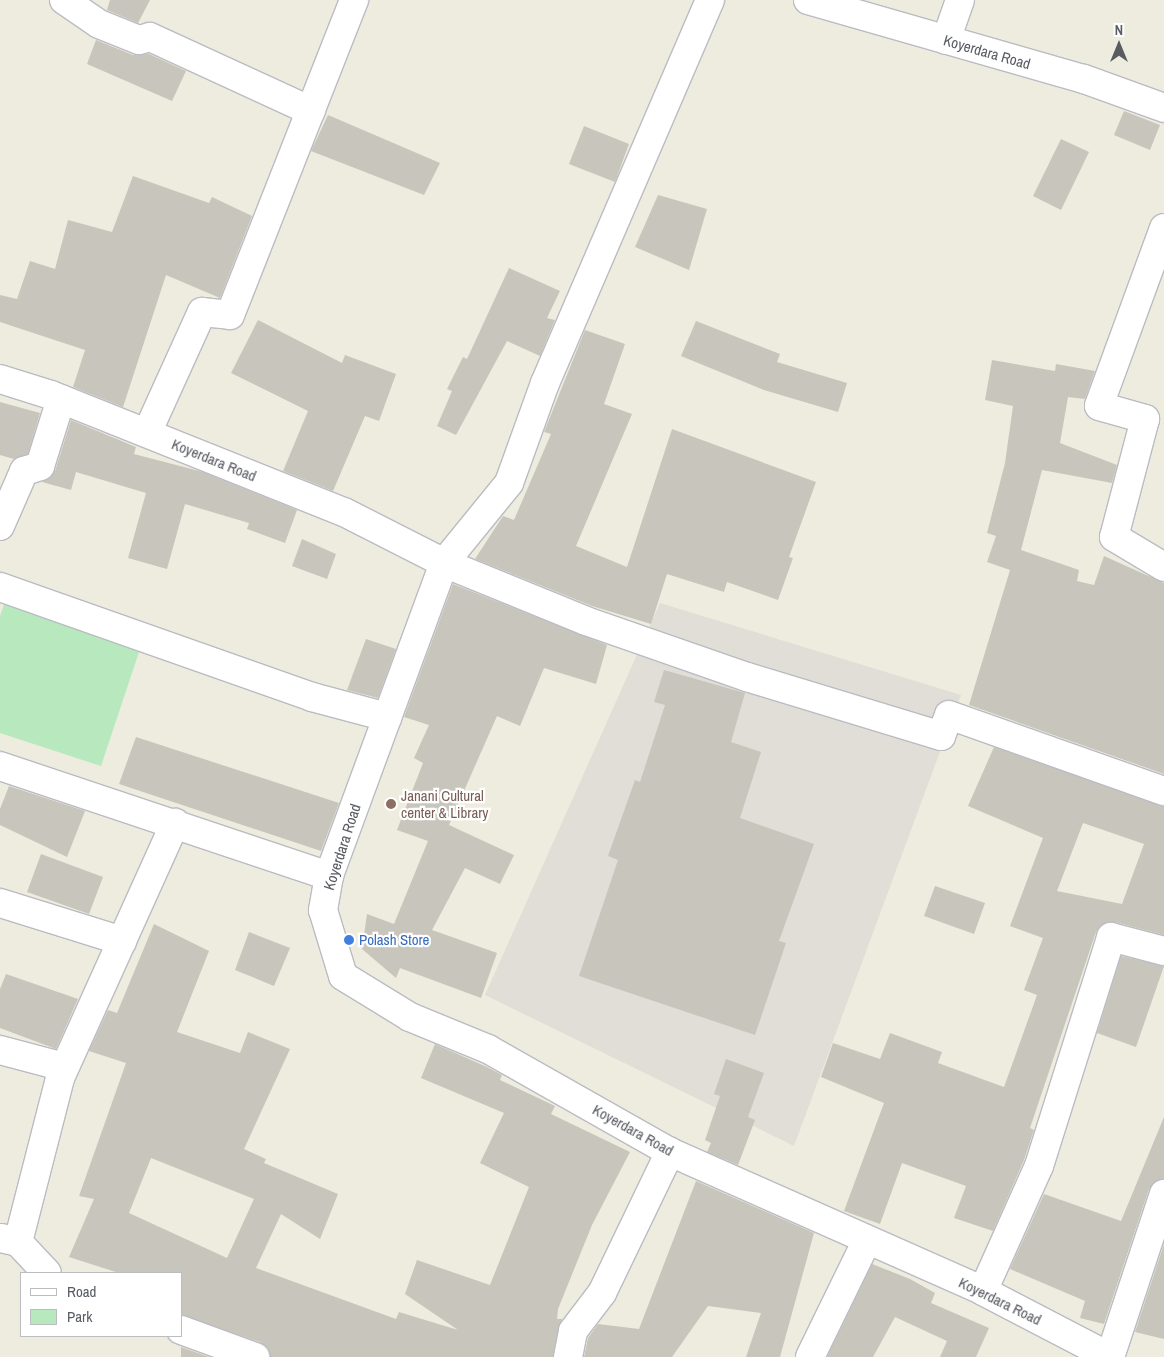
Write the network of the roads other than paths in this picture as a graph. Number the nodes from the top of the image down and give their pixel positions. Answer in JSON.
{"nodes":[{"id":1,"x":64,"y":0,"type":"edge"},
{"id":2,"x":354,"y":0,"type":"edge"},
{"id":3,"x":710,"y":0,"type":"edge"},
{"id":4,"x":808,"y":0,"type":"edge"},
{"id":5,"x":960,"y":0,"type":"edge"},
{"id":6,"x":946,"y":40,"type":"junction"},
{"id":7,"x":1164,"y":108,"type":"edge"},
{"id":8,"x":311,"y":110,"type":"junction"},
{"id":9,"x":1164,"y":228,"type":"edge"},
{"id":10,"x":0,"y":379,"type":"edge"},
{"id":11,"x":61,"y":399,"type":"junction"},
{"id":12,"x":147,"y":433,"type":"junction"},
{"id":13,"x":0,"y":526,"type":"edge"},
{"id":14,"x":444,"y":563,"type":"junction"},
{"id":15,"x":1164,"y":567,"type":"edge"},
{"id":16,"x":0,"y":587,"type":"edge"},
{"id":17,"x":387,"y":717,"type":"junction"},
{"id":18,"x":0,"y":766,"type":"edge"},
{"id":19,"x":1164,"y":791,"type":"edge"},
{"id":20,"x":175,"y":823,"type":"junction"},
{"id":21,"x":329,"y":876,"type":"junction"},
{"id":22,"x":0,"y":903,"type":"edge"},
{"id":23,"x":122,"y":941,"type":"junction"},
{"id":24,"x":1164,"y":951,"type":"edge"},
{"id":25,"x":0,"y":1050,"type":"edge"},
{"id":26,"x":64,"y":1067,"type":"junction"},
{"id":27,"x":670,"y":1152,"type":"junction"},
{"id":28,"x":1164,"y":1194,"type":"edge"},
{"id":29,"x":9,"y":1240,"type":"edge"},
{"id":30,"x":868,"y":1240,"type":"junction"},
{"id":31,"x":46,"y":1272,"type":"edge"},
{"id":32,"x":983,"y":1291,"type":"junction"},
{"id":33,"x":182,"y":1330,"type":"edge"},
{"id":34,"x":255,"y":1357,"type":"edge"},
{"id":35,"x":568,"y":1357,"type":"edge"},
{"id":36,"x":810,"y":1357,"type":"edge"},
{"id":37,"x":1110,"y":1357,"type":"edge"}],
"edges":[{"from":1,"to":8,"type":"street"},
{"from":2,"to":8,"type":"street"},
{"from":3,"to":14,"type":"street"},
{"from":4,"to":6,"type":"street","name":"Koyerdara Road"},
{"from":5,"to":6,"type":"street"},
{"from":6,"to":7,"type":"street","name":"Koyerdara Road"},
{"from":8,"to":12,"type":"street"},
{"from":9,"to":15,"type":"street"},
{"from":10,"to":11,"type":"street","name":"Koyerdara Road"},
{"from":11,"to":12,"type":"street","name":"Koyerdara Road"},
{"from":11,"to":13,"type":"street"},
{"from":12,"to":14,"type":"street","name":"Koyerdara Road"},
{"from":14,"to":17,"type":"street","name":"Koyerdara Road"},
{"from":14,"to":19,"type":"street"},
{"from":16,"to":17,"type":"street"},
{"from":17,"to":21,"type":"street","name":"Koyerdara Road"},
{"from":18,"to":20,"type":"street"},
{"from":20,"to":21,"type":"street"},
{"from":20,"to":23,"type":"street"},
{"from":21,"to":27,"type":"street","name":"Koyerdara Road"},
{"from":22,"to":23,"type":"street"},
{"from":23,"to":26,"type":"street"},
{"from":24,"to":32,"type":"street"},
{"from":25,"to":26,"type":"street"},
{"from":26,"to":29,"type":"street"},
{"from":27,"to":30,"type":"street","name":"Koyerdara Road"},
{"from":27,"to":35,"type":"street"},
{"from":28,"to":37,"type":"street"},
{"from":29,"to":31,"type":"street"},
{"from":30,"to":32,"type":"street","name":"Koyerdara Road"},
{"from":30,"to":36,"type":"street"},
{"from":32,"to":37,"type":"street","name":"Koyerdara Road"},
{"from":33,"to":34,"type":"street"}]}
